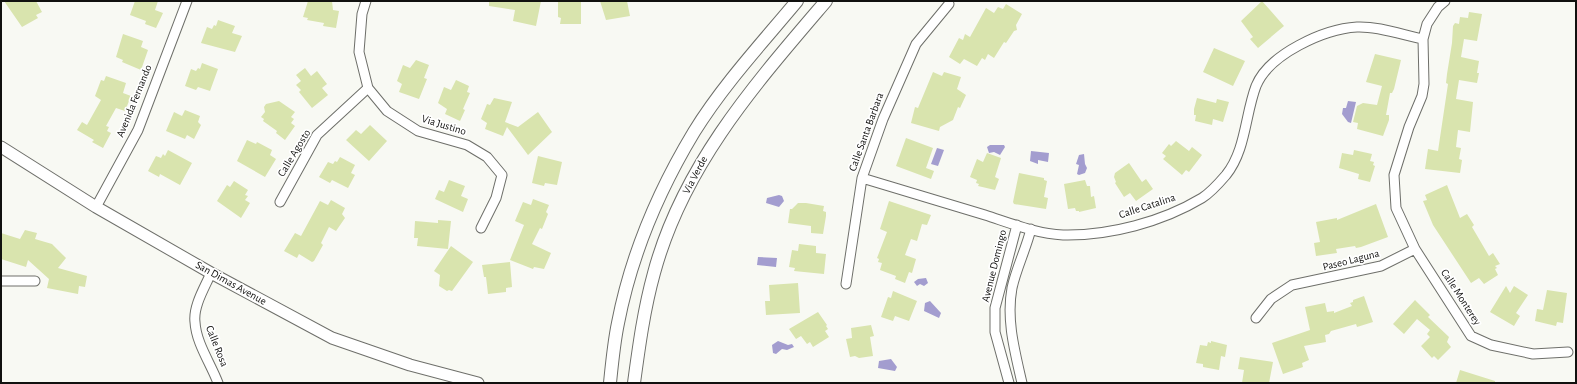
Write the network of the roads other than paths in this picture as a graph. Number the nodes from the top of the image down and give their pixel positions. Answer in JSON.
{"nodes":[{"id":1,"x":187,"y":1,"type":"edge"},
{"id":2,"x":366,"y":1,"type":"edge"},
{"id":3,"x":797,"y":1,"type":"edge"},
{"id":4,"x":826,"y":1,"type":"edge"},
{"id":5,"x":1445,"y":1,"type":"edge"},
{"id":6,"x":949,"y":4,"type":"dead end"},
{"id":7,"x":1424,"y":39,"type":"junction"},
{"id":8,"x":368,"y":88,"type":"junction"},
{"id":9,"x":1,"y":147,"type":"edge"},
{"id":10,"x":862,"y":178,"type":"junction"},
{"id":11,"x":280,"y":202,"type":"dead end"},
{"id":12,"x":96,"y":207,"type":"junction"},
{"id":13,"x":1017,"y":225,"type":"junction"},
{"id":14,"x":481,"y":228,"type":"dead end"},
{"id":15,"x":1031,"y":229,"type":"junction"},
{"id":16,"x":1415,"y":249,"type":"junction"},
{"id":17,"x":211,"y":273,"type":"junction"},
{"id":18,"x":1,"y":281,"type":"edge"},
{"id":19,"x":34,"y":281,"type":"dead end"},
{"id":20,"x":846,"y":284,"type":"dead end"},
{"id":21,"x":1256,"y":318,"type":"dead end"},
{"id":22,"x":1568,"y":352,"type":"dead end"},
{"id":23,"x":218,"y":383,"type":"edge"},
{"id":24,"x":478,"y":383,"type":"edge"},
{"id":25,"x":610,"y":383,"type":"edge"},
{"id":26,"x":634,"y":383,"type":"edge"},
{"id":27,"x":1009,"y":383,"type":"edge"},
{"id":28,"x":1022,"y":383,"type":"edge"}],
"edges":[{"from":1,"to":12,"type":"street","name":"Avenida Fernando"},
{"from":2,"to":8,"type":"street","name":"Via Justino"},
{"from":3,"to":25,"type":"main road","name":"Via Verde"},
{"from":4,"to":26,"type":"main road","name":"Via Verde"},
{"from":5,"to":7,"type":"street"},
{"from":6,"to":10,"type":"street","name":"Calle Santa Barbara"},
{"from":7,"to":15,"type":"street","name":"Calle Catalina"},
{"from":7,"to":16,"type":"street"},
{"from":8,"to":11,"type":"street","name":"Calle Agosto"},
{"from":8,"to":14,"type":"street","name":"Via Justino"},
{"from":9,"to":12,"type":"street","name":"San Dimas Avenue"},
{"from":10,"to":13,"type":"street","name":"Calle Catalina"},
{"from":10,"to":20,"type":"street","name":"Calle Santa Barbara"},
{"from":12,"to":17,"type":"street","name":"San Dimas Avenue"},
{"from":13,"to":15,"type":"street","name":"Calle Catalina"},
{"from":13,"to":27,"type":"street","name":"Avenue Domingo"},
{"from":15,"to":28,"type":"street"},
{"from":16,"to":21,"type":"street","name":"Paseo Laguna"},
{"from":16,"to":22,"type":"street","name":"Calle Monterey"},
{"from":17,"to":23,"type":"street","name":"Calle Rosa"},
{"from":17,"to":24,"type":"street","name":"San Dimas Avenue"},
{"from":18,"to":19,"type":"street"}]}
